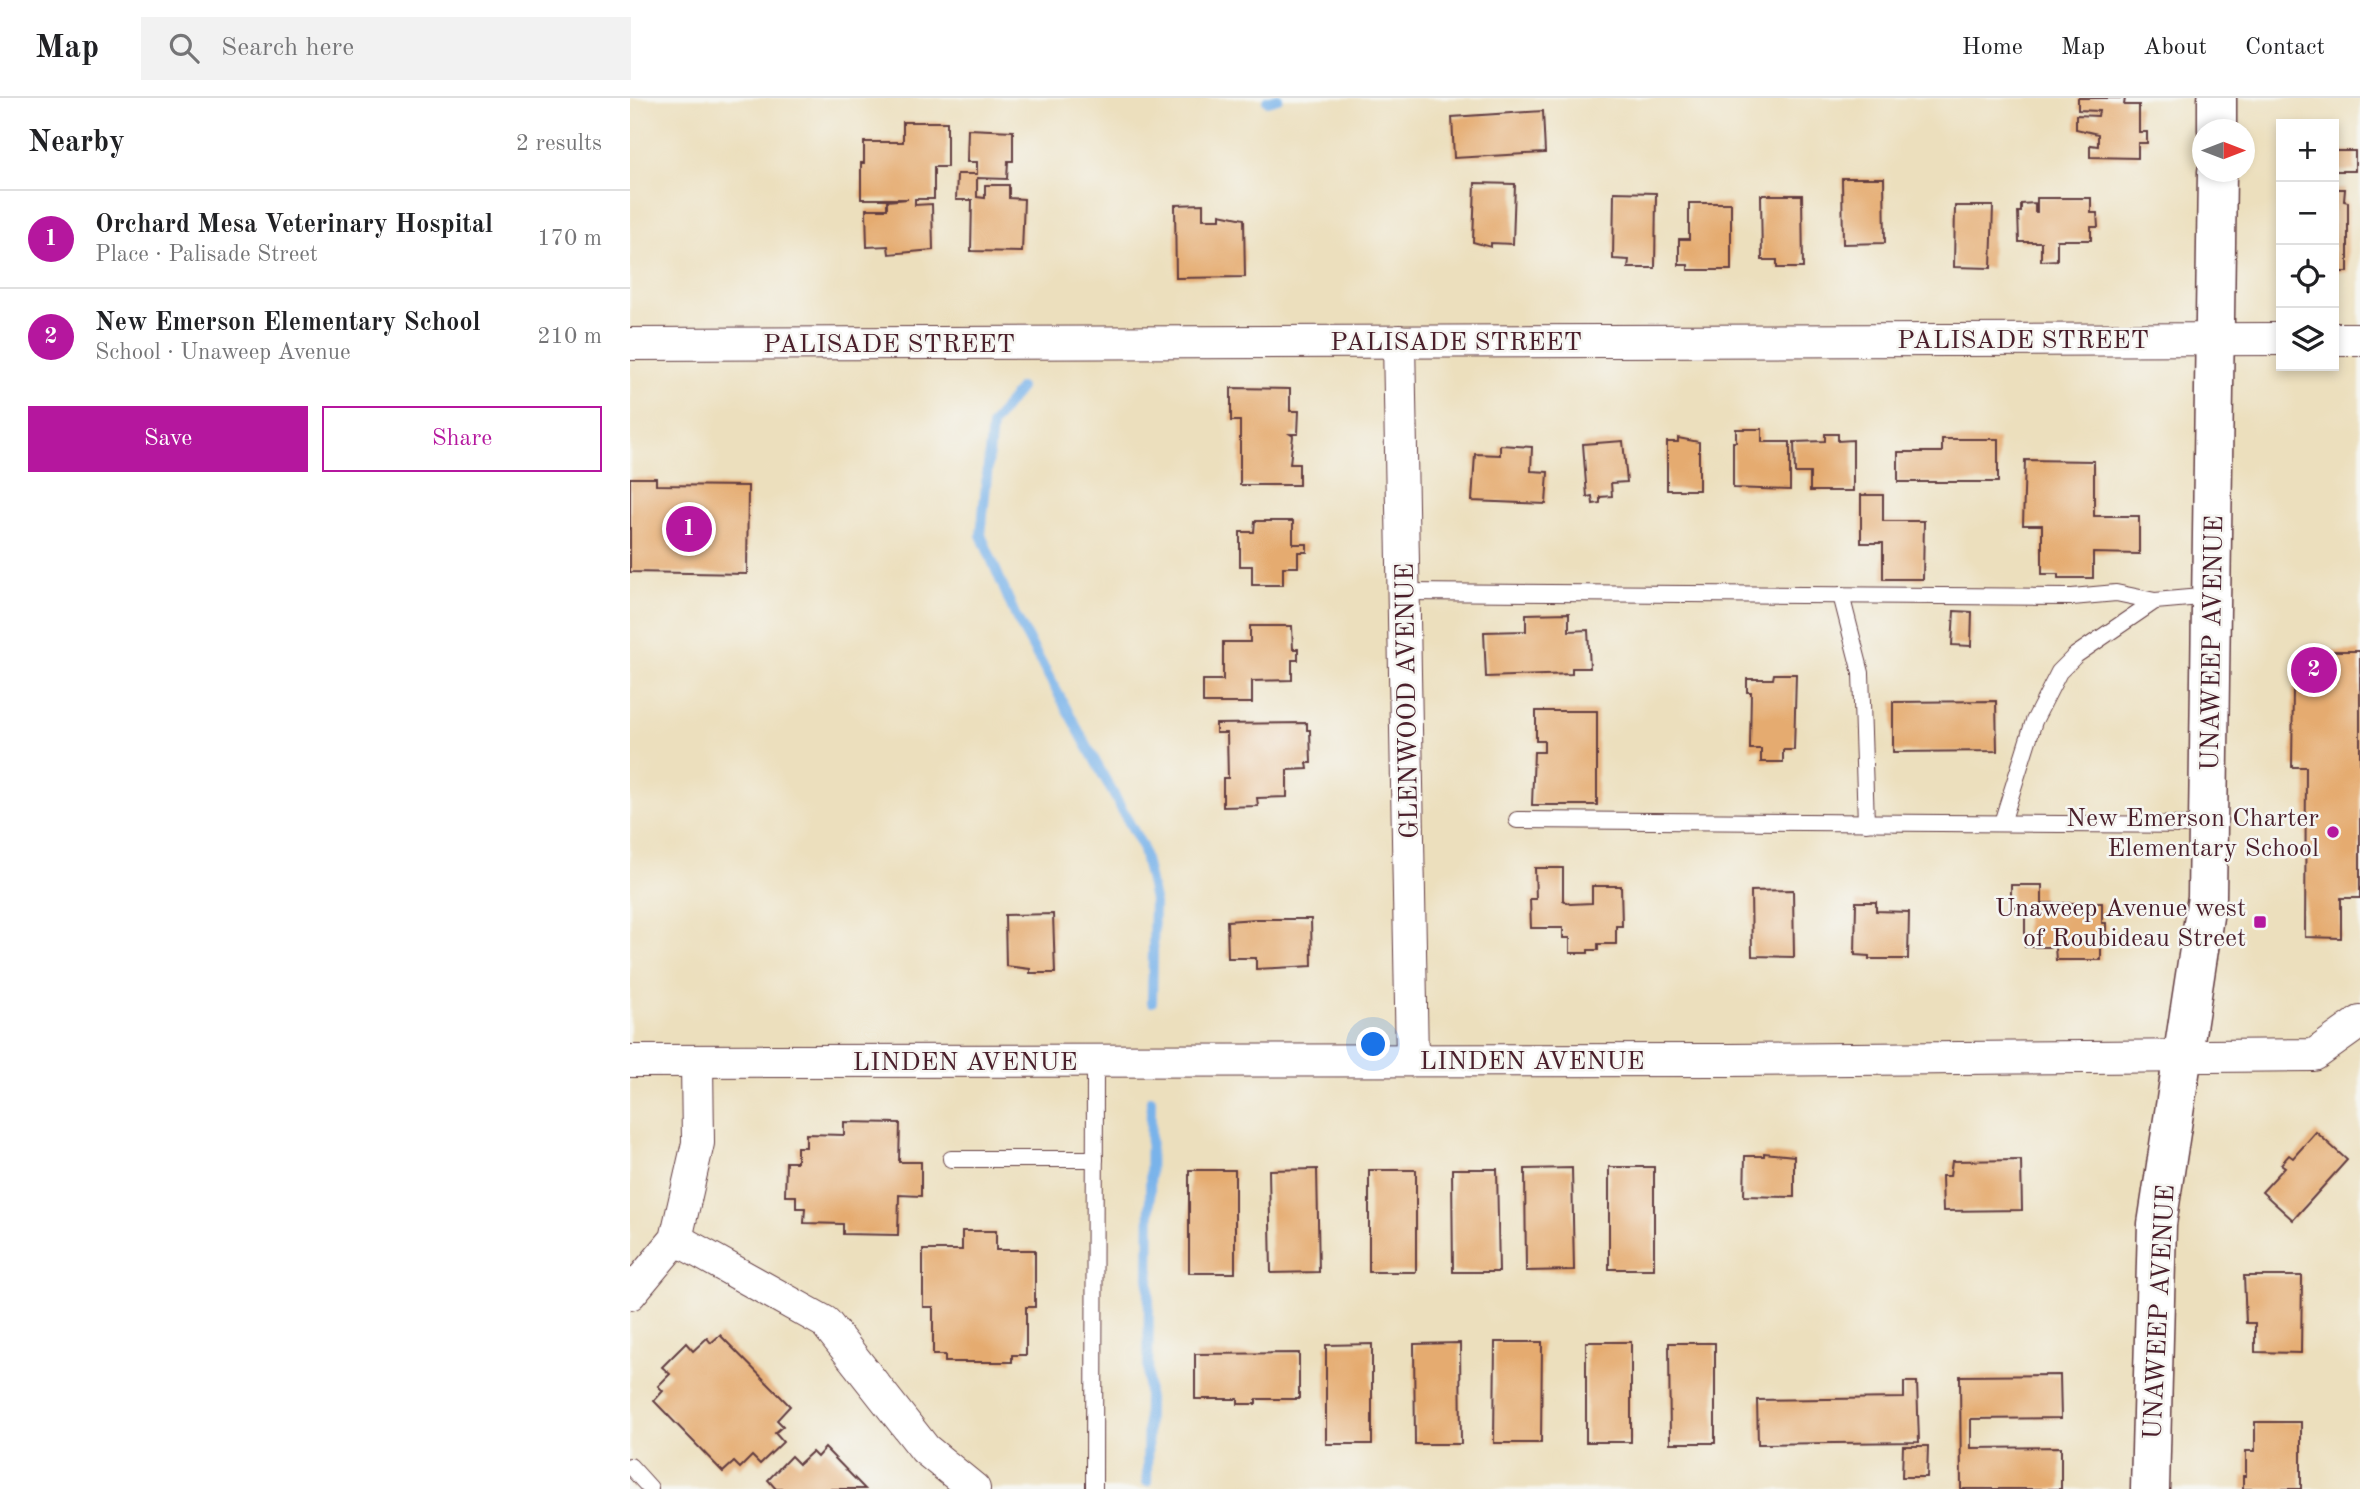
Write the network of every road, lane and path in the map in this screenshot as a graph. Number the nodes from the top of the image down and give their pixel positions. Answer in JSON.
{"nodes":[{"id":1,"x":2217,"y":98,"type":"edge"},
{"id":2,"x":2217,"y":119,"type":"edge"},
{"id":3,"x":2217,"y":182,"type":"edge"},
{"id":4,"x":2216,"y":338,"type":"junction"},
{"id":5,"x":2276,"y":339,"type":"edge"},
{"id":6,"x":2339,"y":339,"type":"edge"},
{"id":7,"x":2360,"y":339,"type":"edge"},
{"id":8,"x":1399,"y":341,"type":"junction"},
{"id":9,"x":630,"y":344,"type":"edge"},
{"id":10,"x":1404,"y":592,"type":"junction"},
{"id":11,"x":1841,"y":595,"type":"junction"},
{"id":12,"x":2212,"y":596,"type":"junction"},
{"id":13,"x":2155,"y":601,"type":"junction"},
{"id":14,"x":1517,"y":820,"type":"dead end"},
{"id":15,"x":1866,"y":823,"type":"junction"},
{"id":16,"x":2002,"y":823,"type":"junction"},
{"id":17,"x":2208,"y":825,"type":"junction"},
{"id":18,"x":2360,"y":1022,"type":"edge"},
{"id":19,"x":2182,"y":1055,"type":"junction"},
{"id":20,"x":1412,"y":1060,"type":"junction"},
{"id":21,"x":630,"y":1061,"type":"edge"},
{"id":22,"x":1095,"y":1061,"type":"junction"},
{"id":23,"x":697,"y":1062,"type":"junction"},
{"id":24,"x":951,"y":1158,"type":"dead end"},
{"id":25,"x":1095,"y":1158,"type":"junction"},
{"id":26,"x":676,"y":1239,"type":"junction"},
{"id":27,"x":630,"y":1294,"type":"edge"},
{"id":28,"x":630,"y":1466,"type":"edge"},
{"id":29,"x":650,"y":1488,"type":"edge"},
{"id":30,"x":974,"y":1489,"type":"edge"},
{"id":31,"x":1094,"y":1489,"type":"edge"},
{"id":32,"x":2150,"y":1489,"type":"edge"}],
"edges":[{"from":1,"to":2,"type":"main road"},
{"from":3,"to":4,"type":"main road","name":"UNAWEEP AVENUE"},
{"from":4,"to":5,"type":"street","name":"PALISADE STREET"},
{"from":4,"to":8,"type":"street","name":"PALISADE STREET"},
{"from":4,"to":12,"type":"main road","name":"UNAWEEP AVENUE"},
{"from":6,"to":7,"type":"street"},
{"from":8,"to":9,"type":"street","name":"PALISADE STREET"},
{"from":8,"to":10,"type":"street","name":"GLENWOOD AVENUE"},
{"from":10,"to":11,"type":"lane"},
{"from":10,"to":20,"type":"street","name":"GLENWOOD AVENUE"},
{"from":11,"to":13,"type":"lane"},
{"from":11,"to":15,"type":"lane"},
{"from":12,"to":13,"type":"lane"},
{"from":12,"to":17,"type":"main road","name":"UNAWEEP AVENUE"},
{"from":13,"to":16,"type":"lane"},
{"from":14,"to":15,"type":"lane"},
{"from":15,"to":16,"type":"lane"},
{"from":16,"to":17,"type":"lane"},
{"from":17,"to":19,"type":"main road","name":"UNAWEEP AVENUE"},
{"from":18,"to":19,"type":"street","name":"LINDEN AVENUE"},
{"from":19,"to":20,"type":"street","name":"LINDEN AVENUE"},
{"from":19,"to":32,"type":"main road","name":"UNAWEEP AVENUE"},
{"from":20,"to":22,"type":"street","name":"LINDEN AVENUE"},
{"from":21,"to":23,"type":"street","name":"LINDEN AVENUE"},
{"from":22,"to":23,"type":"street","name":"LINDEN AVENUE"},
{"from":22,"to":25,"type":"lane"},
{"from":23,"to":26,"type":"street"},
{"from":24,"to":25,"type":"lane"},
{"from":25,"to":31,"type":"lane"},
{"from":26,"to":27,"type":"street"},
{"from":26,"to":30,"type":"street"},
{"from":28,"to":29,"type":"lane"}]}
